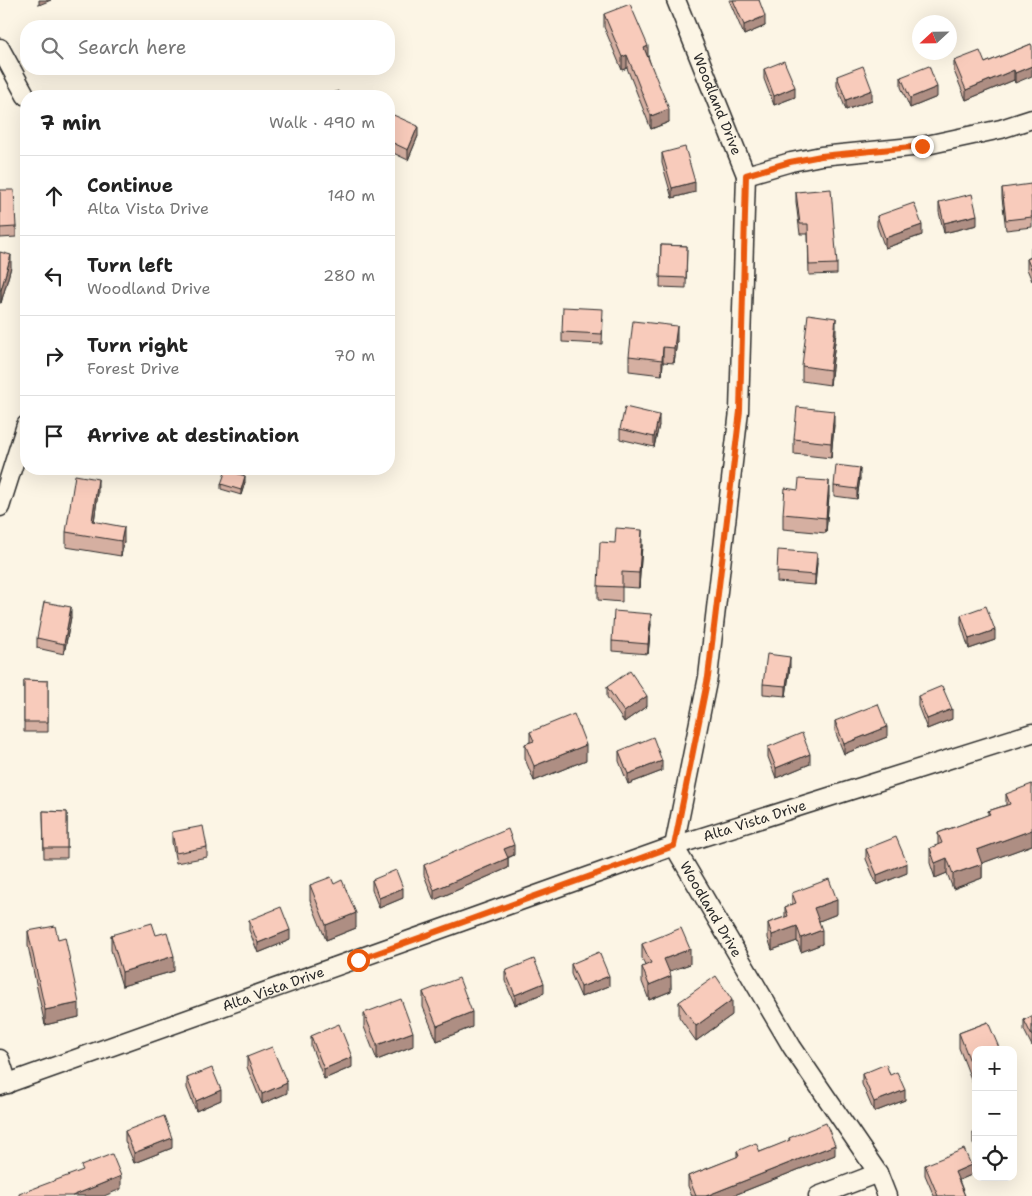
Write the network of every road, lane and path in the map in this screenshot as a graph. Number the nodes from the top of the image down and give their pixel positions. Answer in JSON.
{"nodes":[{"id":1,"x":676,"y":0,"type":"edge"},
{"id":2,"x":0,"y":48,"type":"edge"},
{"id":3,"x":23,"y":90,"type":"edge"},
{"id":4,"x":1032,"y":119,"type":"edge"},
{"id":5,"x":746,"y":175,"type":"junction"},
{"id":6,"x":20,"y":444,"type":"edge"},
{"id":7,"x":0,"y":507,"type":"edge"},
{"id":8,"x":1032,"y":733,"type":"edge"},
{"id":9,"x":674,"y":846,"type":"junction"},
{"id":10,"x":0,"y":1059,"type":"edge"},
{"id":11,"x":4,"y":1085,"type":"edge"},
{"id":12,"x":878,"y":1173,"type":"junction"},
{"id":13,"x":818,"y":1196,"type":"edge"},
{"id":14,"x":887,"y":1196,"type":"edge"}],
"edges":[{"from":1,"to":5,"type":"street","name":"Woodland Drive"},
{"from":2,"to":3,"type":"street"},
{"from":4,"to":5,"type":"street"},
{"from":5,"to":9,"type":"street","name":"Woodland Drive"},
{"from":6,"to":7,"type":"street"},
{"from":8,"to":9,"type":"street","name":"Alta Vista Drive"},
{"from":9,"to":11,"type":"street","name":"Alta Vista Drive"},
{"from":9,"to":12,"type":"street","name":"Woodland Drive"},
{"from":10,"to":11,"type":"street"},
{"from":12,"to":13,"type":"street"},
{"from":12,"to":14,"type":"street","name":"Woodland Drive"}]}
